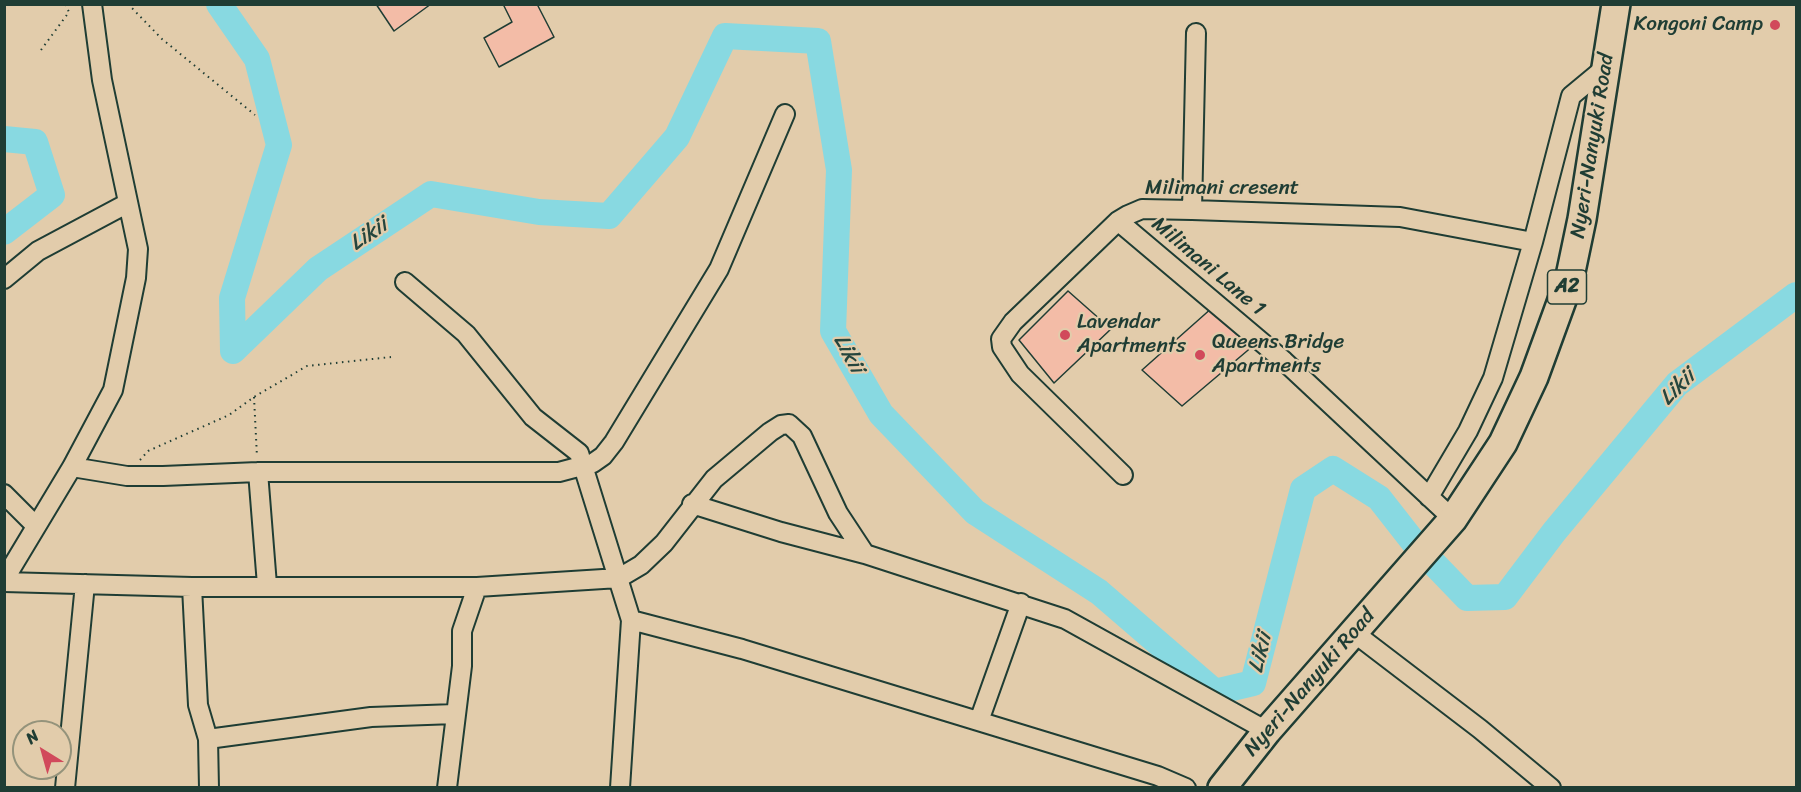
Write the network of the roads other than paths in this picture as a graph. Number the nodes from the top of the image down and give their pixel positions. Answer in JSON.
{"nodes":[{"id":1,"x":92,"y":4,"type":"edge"},
{"id":2,"x":1616,"y":4,"type":"edge"},
{"id":3,"x":1196,"y":33,"type":"dead end"},
{"id":4,"x":1606,"y":67,"type":"junction"},
{"id":5,"x":785,"y":114,"type":"dead end"},
{"id":6,"x":128,"y":203,"type":"junction"},
{"id":7,"x":1192,"y":210,"type":"junction"},
{"id":8,"x":1118,"y":221,"type":"junction"},
{"id":9,"x":1533,"y":242,"type":"junction"},
{"id":10,"x":4,"y":279,"type":"edge"},
{"id":11,"x":405,"y":282,"type":"dead end"},
{"id":12,"x":72,"y":467,"type":"junction"},
{"id":13,"x":585,"y":467,"type":"junction"},
{"id":14,"x":258,"y":472,"type":"junction"},
{"id":15,"x":1124,"y":475,"type":"dead end"},
{"id":16,"x":4,"y":494,"type":"edge"},
{"id":17,"x":1429,"y":497,"type":"junction"},
{"id":18,"x":692,"y":504,"type":"junction"},
{"id":19,"x":1453,"y":519,"type":"junction"},
{"id":20,"x":35,"y":525,"type":"junction"},
{"id":21,"x":865,"y":554,"type":"junction"},
{"id":22,"x":619,"y":578,"type":"junction"},
{"id":23,"x":4,"y":581,"type":"edge"},
{"id":24,"x":85,"y":584,"type":"junction"},
{"id":25,"x":267,"y":585,"type":"junction"},
{"id":26,"x":192,"y":587,"type":"junction"},
{"id":27,"x":477,"y":587,"type":"junction"},
{"id":28,"x":1021,"y":603,"type":"junction"},
{"id":29,"x":631,"y":620,"type":"junction"},
{"id":30,"x":1353,"y":632,"type":"junction"},
{"id":31,"x":455,"y":714,"type":"junction"},
{"id":32,"x":979,"y":721,"type":"junction"},
{"id":33,"x":1267,"y":731,"type":"junction"},
{"id":34,"x":208,"y":740,"type":"junction"},
{"id":35,"x":65,"y":788,"type":"edge"},
{"id":36,"x":209,"y":788,"type":"edge"},
{"id":37,"x":447,"y":788,"type":"edge"},
{"id":38,"x":620,"y":788,"type":"edge"},
{"id":39,"x":1186,"y":788,"type":"edge"},
{"id":40,"x":1221,"y":788,"type":"edge"},
{"id":41,"x":1551,"y":788,"type":"edge"}],
"edges":[{"from":1,"to":6,"type":"street"},
{"from":2,"to":4,"type":"highway","name":"Nyeri-Nanyuki Road","number":"A2"},
{"from":3,"to":7,"type":"street"},
{"from":4,"to":9,"type":"street"},
{"from":4,"to":19,"type":"highway","name":"Nyeri-Nanyuki Road","number":"A2"},
{"from":5,"to":13,"type":"street"},
{"from":6,"to":10,"type":"street"},
{"from":6,"to":12,"type":"street"},
{"from":7,"to":8,"type":"street","name":"Milimani cresent"},
{"from":7,"to":9,"type":"street","name":"Milimani cresent"},
{"from":8,"to":15,"type":"street","name":"Milimani cresent"},
{"from":8,"to":17,"type":"street","name":"Milimani Lane 1"},
{"from":9,"to":17,"type":"street"},
{"from":11,"to":13,"type":"street"},
{"from":12,"to":14,"type":"street"},
{"from":12,"to":20,"type":"street"},
{"from":13,"to":14,"type":"street"},
{"from":13,"to":22,"type":"street"},
{"from":14,"to":25,"type":"street"},
{"from":16,"to":20,"type":"street"},
{"from":17,"to":19,"type":"street","name":"Milimani Lane 1"},
{"from":18,"to":21,"type":"street"},
{"from":18,"to":21,"type":"street"},
{"from":18,"to":22,"type":"street"},
{"from":19,"to":30,"type":"highway","name":"Nyeri-Nanyuki Road","number":"A2"},
{"from":20,"to":23,"type":"street"},
{"from":21,"to":28,"type":"street"},
{"from":22,"to":27,"type":"street"},
{"from":22,"to":29,"type":"street"},
{"from":23,"to":24,"type":"street"},
{"from":24,"to":26,"type":"street"},
{"from":24,"to":35,"type":"street"},
{"from":25,"to":26,"type":"street"},
{"from":25,"to":27,"type":"street"},
{"from":26,"to":34,"type":"street"},
{"from":27,"to":31,"type":"street"},
{"from":28,"to":32,"type":"street"},
{"from":28,"to":33,"type":"street"},
{"from":29,"to":32,"type":"street"},
{"from":29,"to":38,"type":"street"},
{"from":30,"to":33,"type":"highway","name":"Nyeri-Nanyuki Road","number":"A2"},
{"from":30,"to":41,"type":"street"},
{"from":31,"to":34,"type":"street"},
{"from":31,"to":37,"type":"street"},
{"from":32,"to":39,"type":"street"},
{"from":33,"to":40,"type":"highway","name":"Nyeri-Nanyuki Road","number":"A2"},
{"from":34,"to":36,"type":"street"}]}
